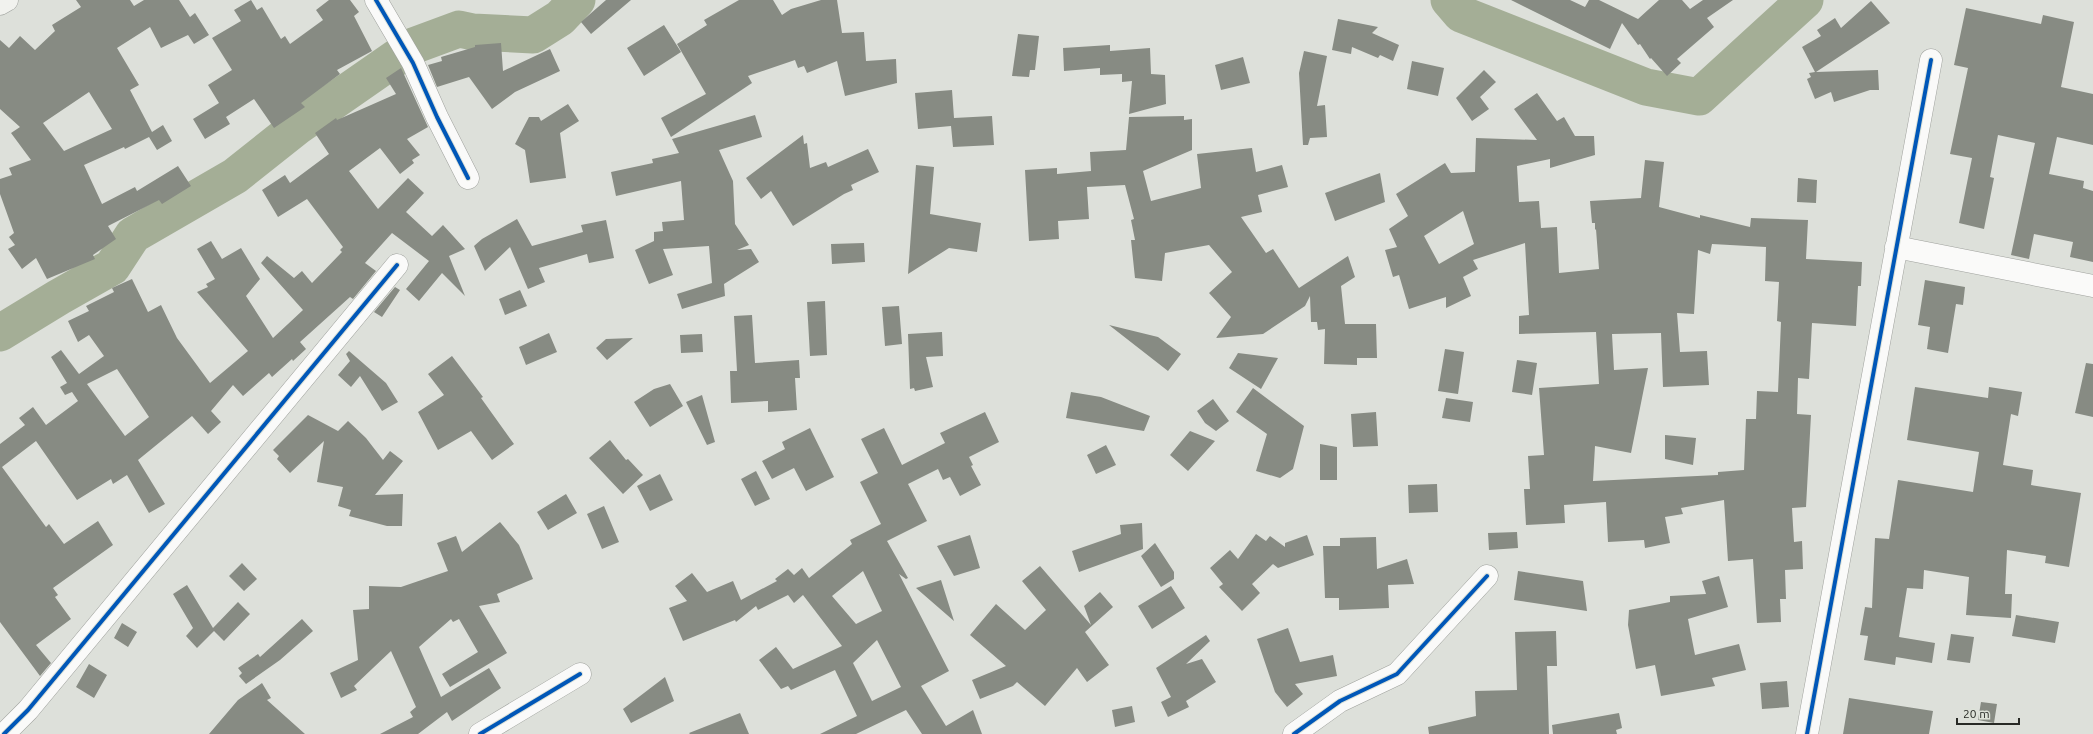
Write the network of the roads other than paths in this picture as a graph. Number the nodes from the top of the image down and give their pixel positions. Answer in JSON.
{"nodes":[{"id":1,"x":7,"y":0,"type":"edge"},
{"id":2,"x":376,"y":0,"type":"edge"},
{"id":3,"x":0,"y":4,"type":"edge"},
{"id":4,"x":1930,"y":60,"type":"dead end"},
{"id":5,"x":468,"y":178,"type":"dead end"},
{"id":6,"x":1896,"y":247,"type":"junction"},
{"id":7,"x":397,"y":265,"type":"dead end"},
{"id":8,"x":2093,"y":286,"type":"edge"},
{"id":9,"x":1487,"y":576,"type":"dead end"},
{"id":10,"x":580,"y":674,"type":"dead end"},
{"id":11,"x":4,"y":734,"type":"edge"},
{"id":12,"x":480,"y":734,"type":"edge"},
{"id":13,"x":1294,"y":734,"type":"edge"},
{"id":14,"x":1807,"y":734,"type":"edge"}],
"edges":[{"from":1,"to":3,"type":"main road"},
{"from":2,"to":5,"type":"street"},
{"from":4,"to":6,"type":"street"},
{"from":6,"to":8,"type":"street"},
{"from":6,"to":14,"type":"street"},
{"from":7,"to":11,"type":"street"},
{"from":9,"to":13,"type":"street"},
{"from":10,"to":12,"type":"street"}]}
